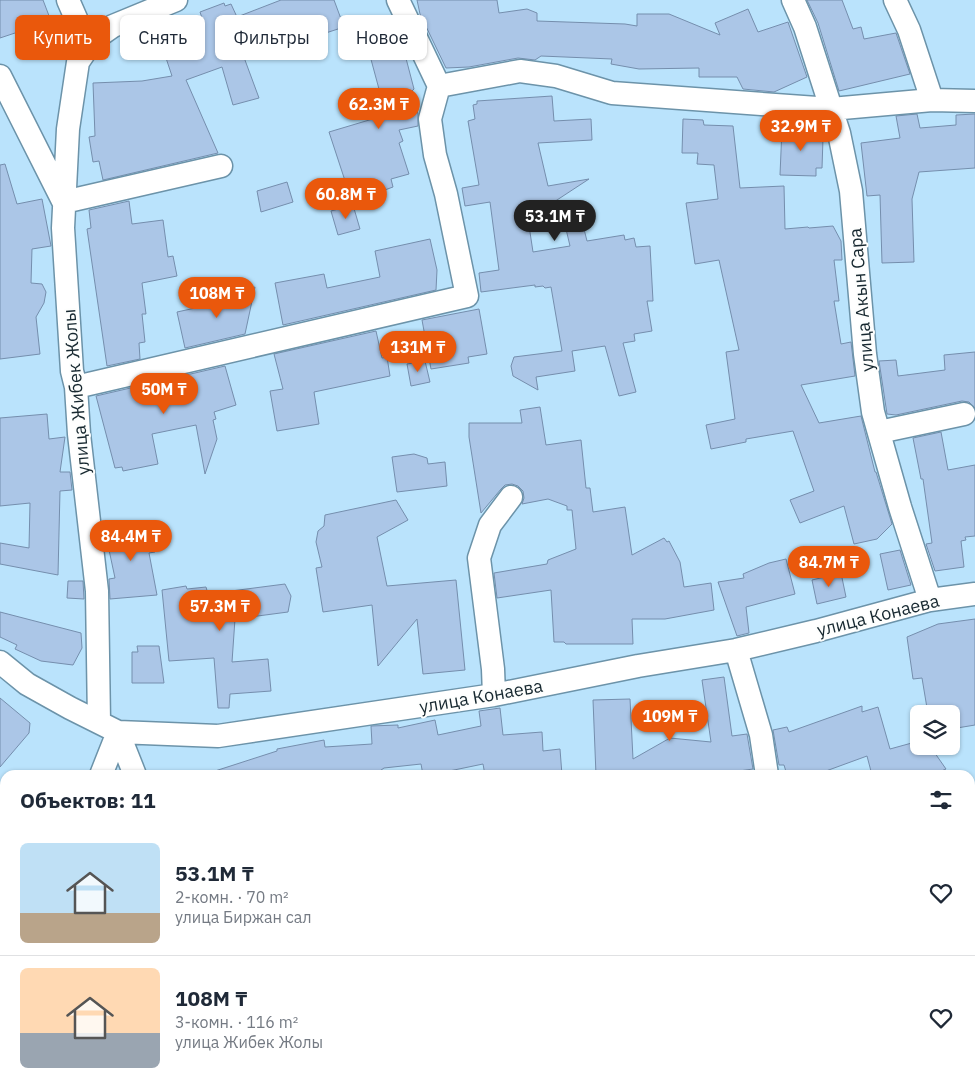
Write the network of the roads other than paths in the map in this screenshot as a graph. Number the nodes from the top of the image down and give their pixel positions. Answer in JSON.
{"nodes":[{"id":1,"x":68,"y":0,"type":"edge"},
{"id":2,"x":176,"y":0,"type":"edge"},
{"id":3,"x":398,"y":0,"type":"edge"},
{"id":4,"x":793,"y":0,"type":"edge"},
{"id":5,"x":896,"y":0,"type":"edge"},
{"id":6,"x":75,"y":15,"type":"edge"},
{"id":7,"x":110,"y":28,"type":"edge"},
{"id":8,"x":79,"y":60,"type":"edge"},
{"id":9,"x":0,"y":76,"type":"edge"},
{"id":10,"x":439,"y":86,"type":"junction"},
{"id":11,"x":932,"y":100,"type":"junction"},
{"id":12,"x":975,"y":101,"type":"edge"},
{"id":13,"x":831,"y":109,"type":"junction"},
{"id":14,"x":221,"y":166,"type":"dead end"},
{"id":15,"x":64,"y":202,"type":"junction"},
{"id":16,"x":76,"y":387,"type":"junction"},
{"id":17,"x":964,"y":414,"type":"dead end"},
{"id":18,"x":879,"y":432,"type":"junction"},
{"id":19,"x":511,"y":497,"type":"dead end"},
{"id":20,"x":975,"y":594,"type":"edge"},
{"id":21,"x":930,"y":600,"type":"junction"},
{"id":22,"x":736,"y":650,"type":"junction"},
{"id":23,"x":0,"y":662,"type":"edge"},
{"id":24,"x":494,"y":695,"type":"junction"},
{"id":25,"x":108,"y":727,"type":"junction"},
{"id":26,"x":102,"y":770,"type":"edge"},
{"id":27,"x":132,"y":770,"type":"edge"},
{"id":28,"x":766,"y":770,"type":"edge"}],
"edges":[{"from":1,"to":6,"type":"street"},
{"from":2,"to":7,"type":"street"},
{"from":3,"to":10,"type":"street"},
{"from":4,"to":13,"type":"street","name":"улица Акын Сара"},
{"from":5,"to":11,"type":"street"},
{"from":8,"to":15,"type":"street"},
{"from":9,"to":15,"type":"street","name":"улица Жибек Жолы"},
{"from":10,"to":13,"type":"street"},
{"from":10,"to":16,"type":"street"},
{"from":11,"to":12,"type":"street"},
{"from":11,"to":13,"type":"street"},
{"from":13,"to":18,"type":"street","name":"улица Акын Сара"},
{"from":14,"to":15,"type":"street"},
{"from":15,"to":16,"type":"street","name":"улица Жибек Жолы"},
{"from":16,"to":25,"type":"street","name":"улица Жибек Жолы"},
{"from":17,"to":18,"type":"street"},
{"from":18,"to":21,"type":"street","name":"улица Акын Сара"},
{"from":19,"to":24,"type":"street"},
{"from":20,"to":21,"type":"street","name":"улица Конаева"},
{"from":21,"to":22,"type":"street","name":"улица Конаева"},
{"from":22,"to":24,"type":"street","name":"улица Конаева"},
{"from":22,"to":28,"type":"street"},
{"from":23,"to":25,"type":"street","name":"улица Конаева"},
{"from":24,"to":25,"type":"street","name":"улица Конаева"},
{"from":25,"to":26,"type":"street"},
{"from":25,"to":27,"type":"street","name":"улица Жибек Жолы"}]}
